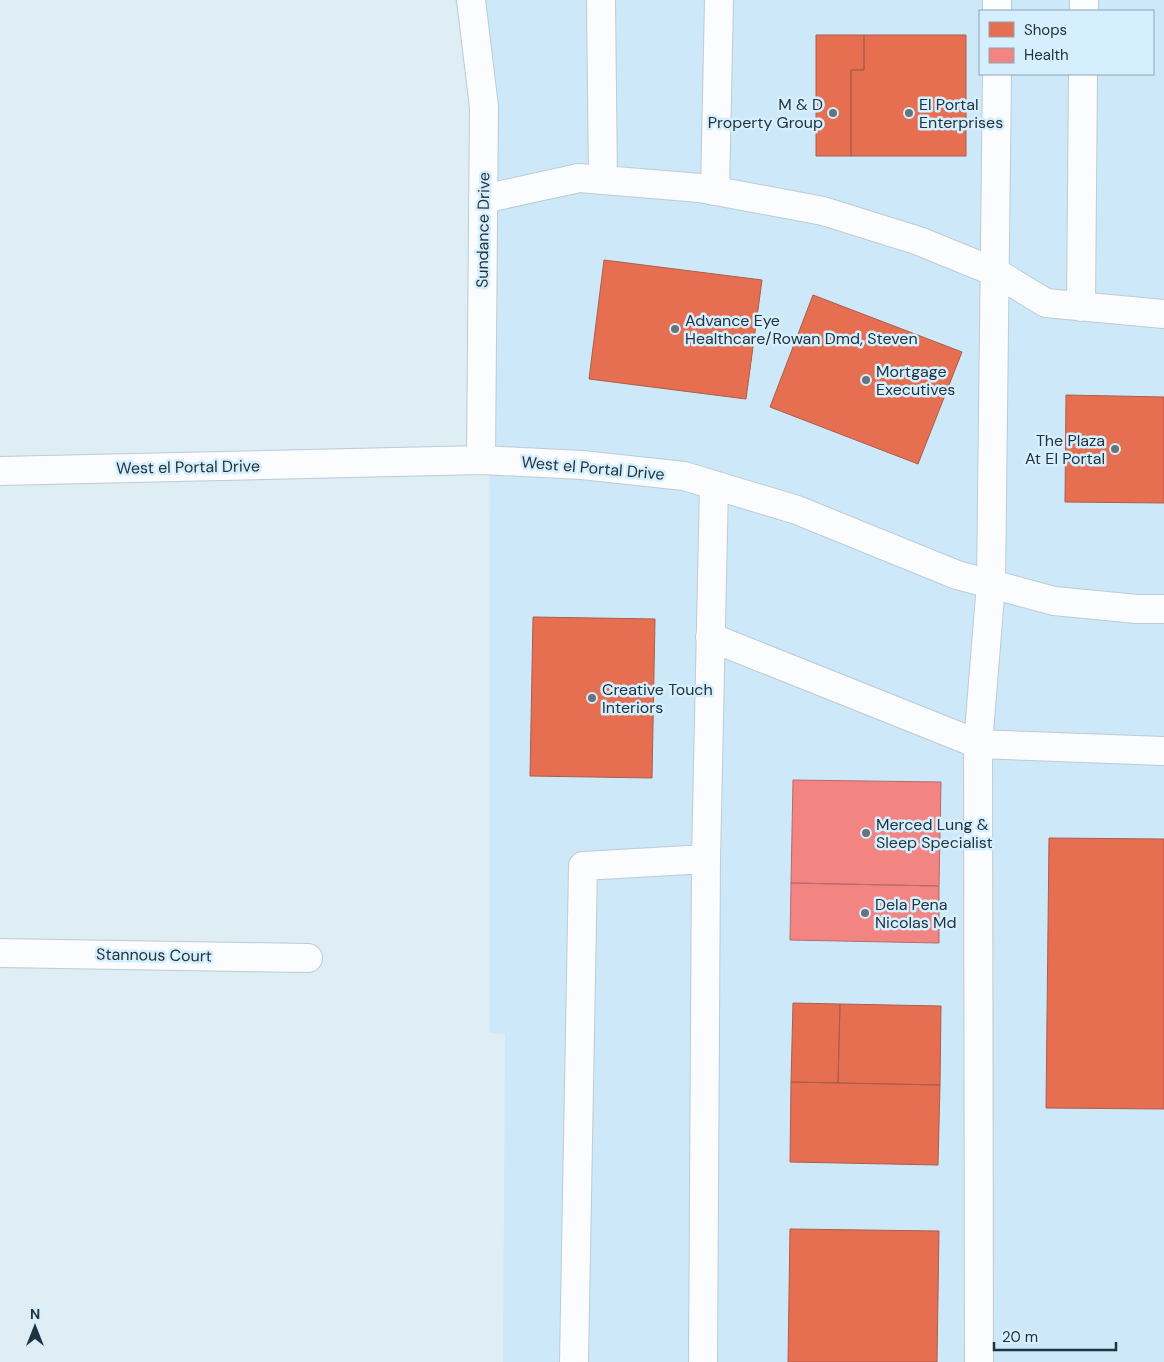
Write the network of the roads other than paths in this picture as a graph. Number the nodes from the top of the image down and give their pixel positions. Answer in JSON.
{"nodes":[{"id":1,"x":471,"y":0,"type":"edge"},
{"id":2,"x":601,"y":0,"type":"edge"},
{"id":3,"x":719,"y":0,"type":"edge"},
{"id":4,"x":996,"y":75,"type":"edge"},
{"id":5,"x":1083,"y":75,"type":"edge"},
{"id":6,"x":603,"y":180,"type":"junction"},
{"id":7,"x":715,"y":190,"type":"junction"},
{"id":8,"x":484,"y":199,"type":"junction"},
{"id":9,"x":995,"y":272,"type":"junction"},
{"id":10,"x":1081,"y":307,"type":"junction"},
{"id":11,"x":1164,"y":314,"type":"edge"},
{"id":12,"x":481,"y":460,"type":"junction"},
{"id":13,"x":0,"y":471,"type":"edge"},
{"id":14,"x":714,"y":486,"type":"junction"},
{"id":15,"x":991,"y":584,"type":"junction"},
{"id":16,"x":1164,"y":609,"type":"edge"},
{"id":17,"x":710,"y":637,"type":"junction"},
{"id":18,"x":978,"y":744,"type":"junction"},
{"id":19,"x":1164,"y":751,"type":"edge"},
{"id":20,"x":706,"y":859,"type":"junction"},
{"id":21,"x":0,"y":953,"type":"edge"},
{"id":22,"x":308,"y":958,"type":"dead end"},
{"id":23,"x":574,"y":1362,"type":"edge"},
{"id":24,"x":703,"y":1362,"type":"edge"},
{"id":25,"x":979,"y":1362,"type":"edge"}],
"edges":[{"from":1,"to":8,"type":"street","name":"Sundance Drive"},
{"from":2,"to":6,"type":"street"},
{"from":3,"to":7,"type":"street"},
{"from":4,"to":9,"type":"street"},
{"from":5,"to":10,"type":"street"},
{"from":6,"to":7,"type":"street"},
{"from":6,"to":8,"type":"street"},
{"from":7,"to":9,"type":"street"},
{"from":8,"to":12,"type":"street","name":"Sundance Drive"},
{"from":9,"to":10,"type":"street"},
{"from":9,"to":15,"type":"street"},
{"from":10,"to":11,"type":"street"},
{"from":12,"to":13,"type":"street","name":"West el Portal Drive"},
{"from":12,"to":14,"type":"street","name":"West el Portal Drive"},
{"from":14,"to":15,"type":"street","name":"West el Portal Drive"},
{"from":14,"to":17,"type":"street"},
{"from":15,"to":16,"type":"street","name":"West el Portal Drive"},
{"from":15,"to":18,"type":"street"},
{"from":17,"to":18,"type":"street"},
{"from":17,"to":20,"type":"street"},
{"from":18,"to":19,"type":"street"},
{"from":18,"to":25,"type":"street"},
{"from":20,"to":23,"type":"street"},
{"from":20,"to":24,"type":"street"},
{"from":21,"to":22,"type":"street","name":"Stannous Court"}]}
